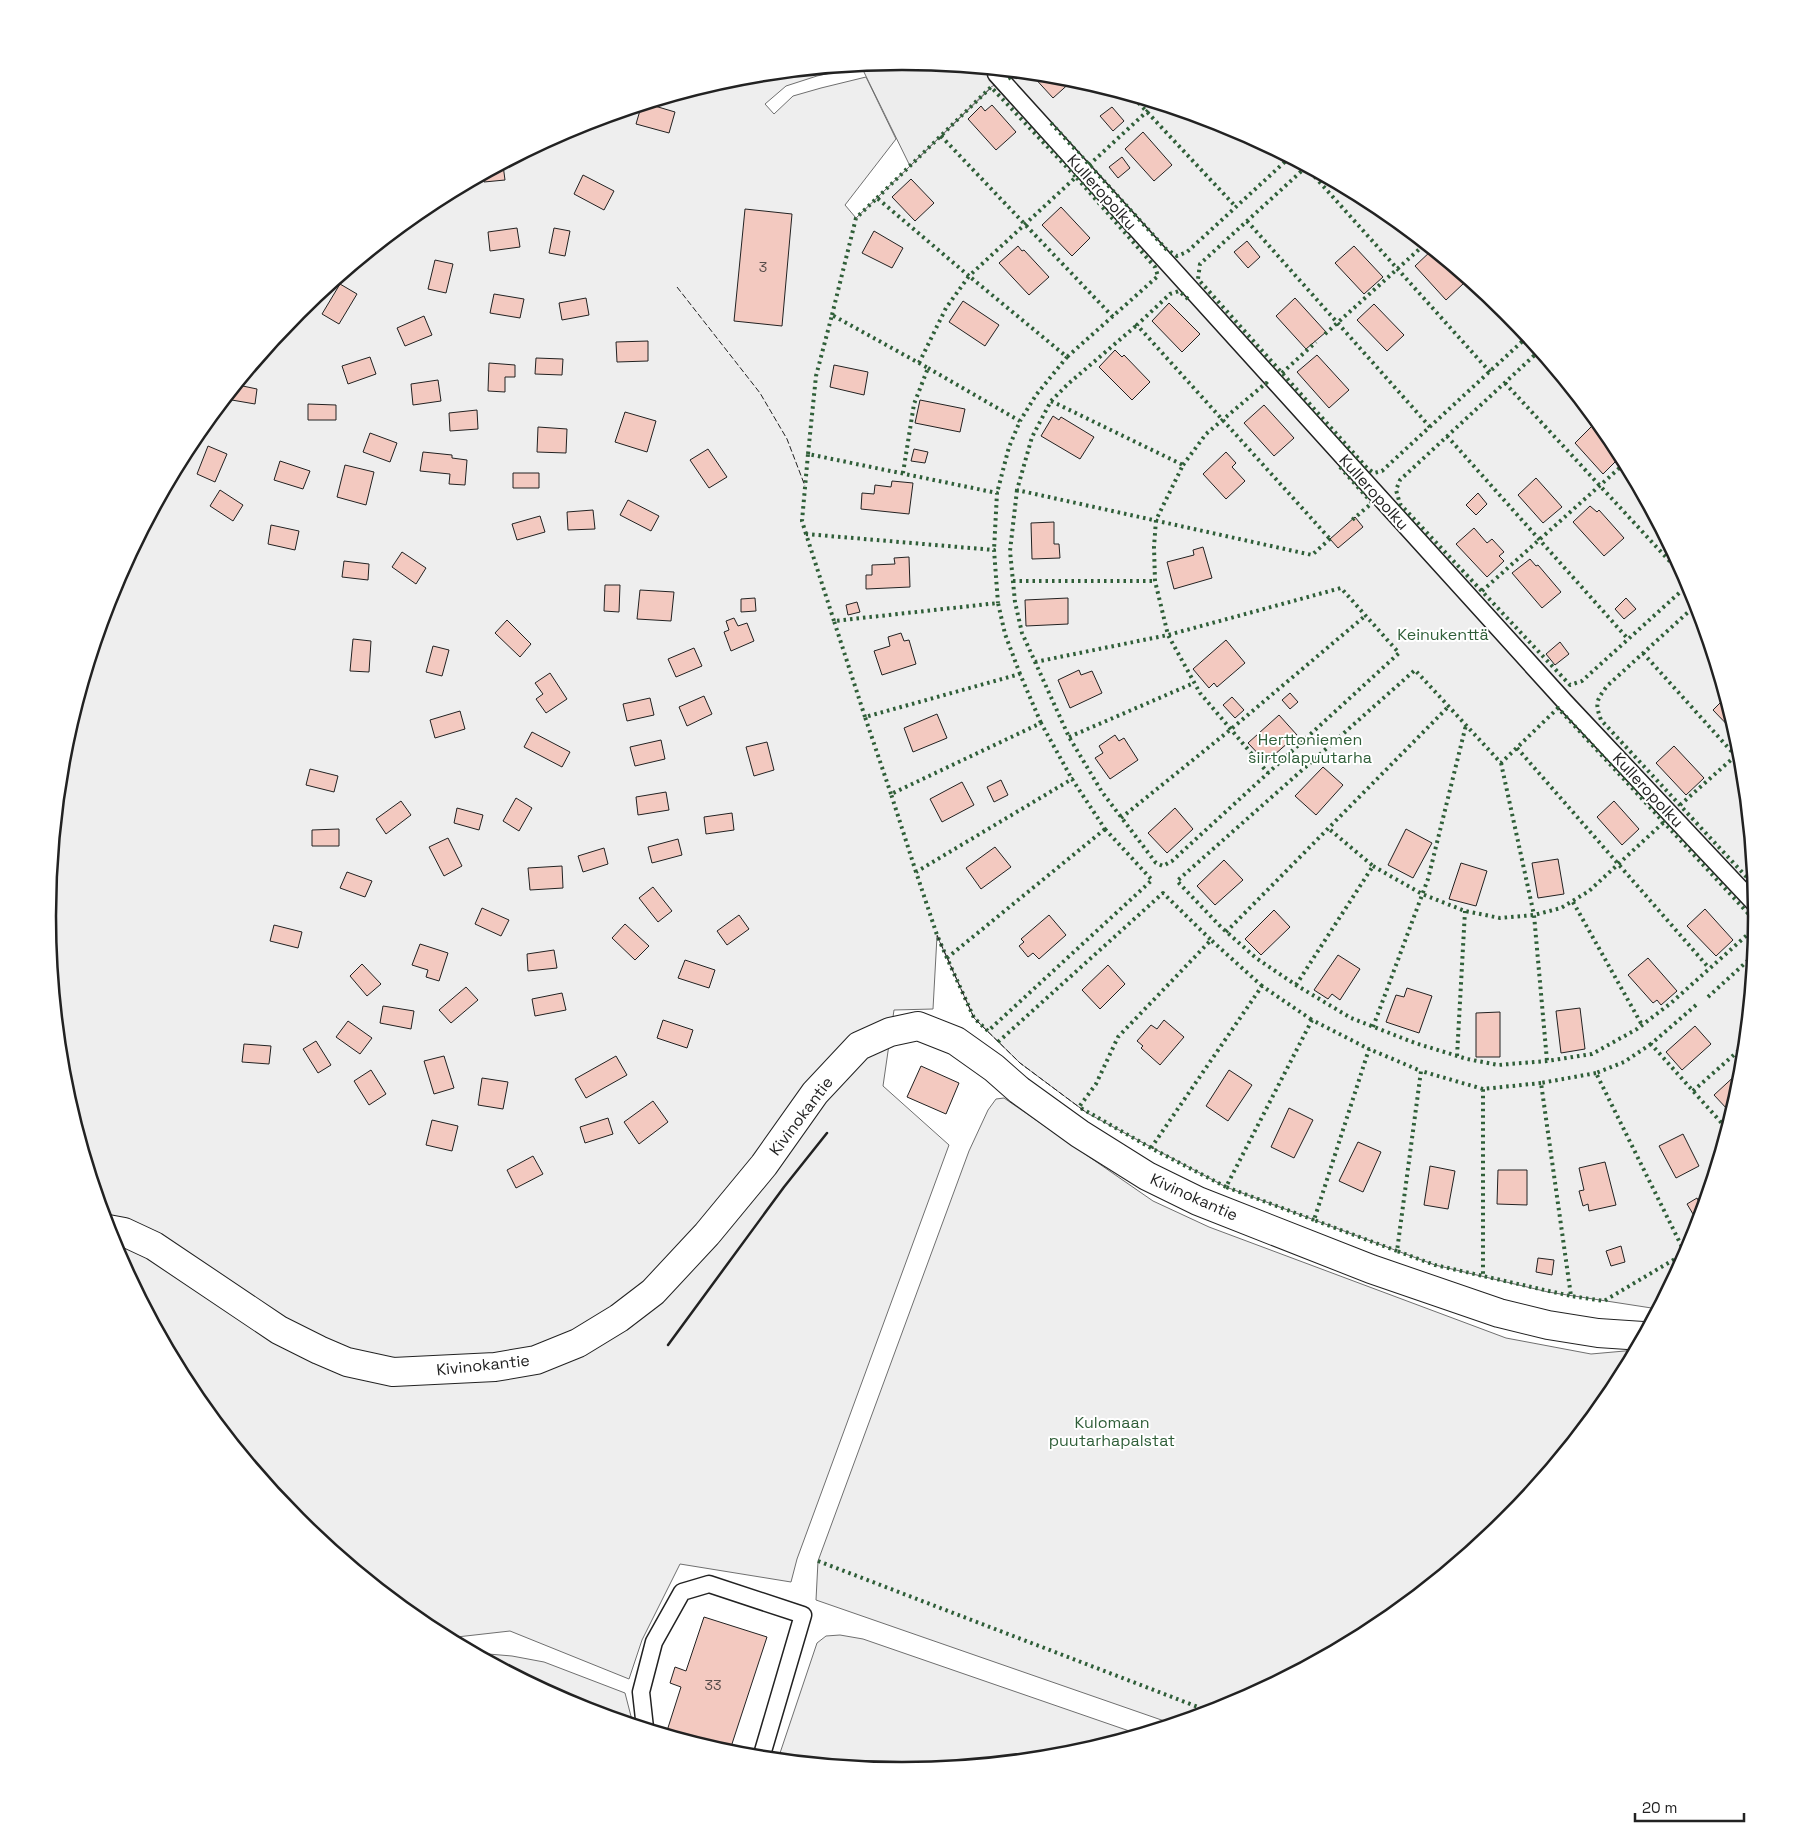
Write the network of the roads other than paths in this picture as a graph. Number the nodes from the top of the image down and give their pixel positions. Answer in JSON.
{"nodes":[{"id":1,"x":997,"y":76,"type":"edge"},
{"id":2,"x":1748,"y":897,"type":"edge"},
{"id":3,"x":117,"y":1231,"type":"edge"},
{"id":4,"x":1637,"y":1336,"type":"edge"},
{"id":5,"x":644,"y":1722,"type":"edge"},
{"id":6,"x":763,"y":1751,"type":"edge"}],
"edges":[{"from":1,"to":2,"type":"lane","name":"Kulleropolku"},
{"from":3,"to":4,"type":"street","name":"Kivinokantie"},
{"from":5,"to":6,"type":"lane"}]}
